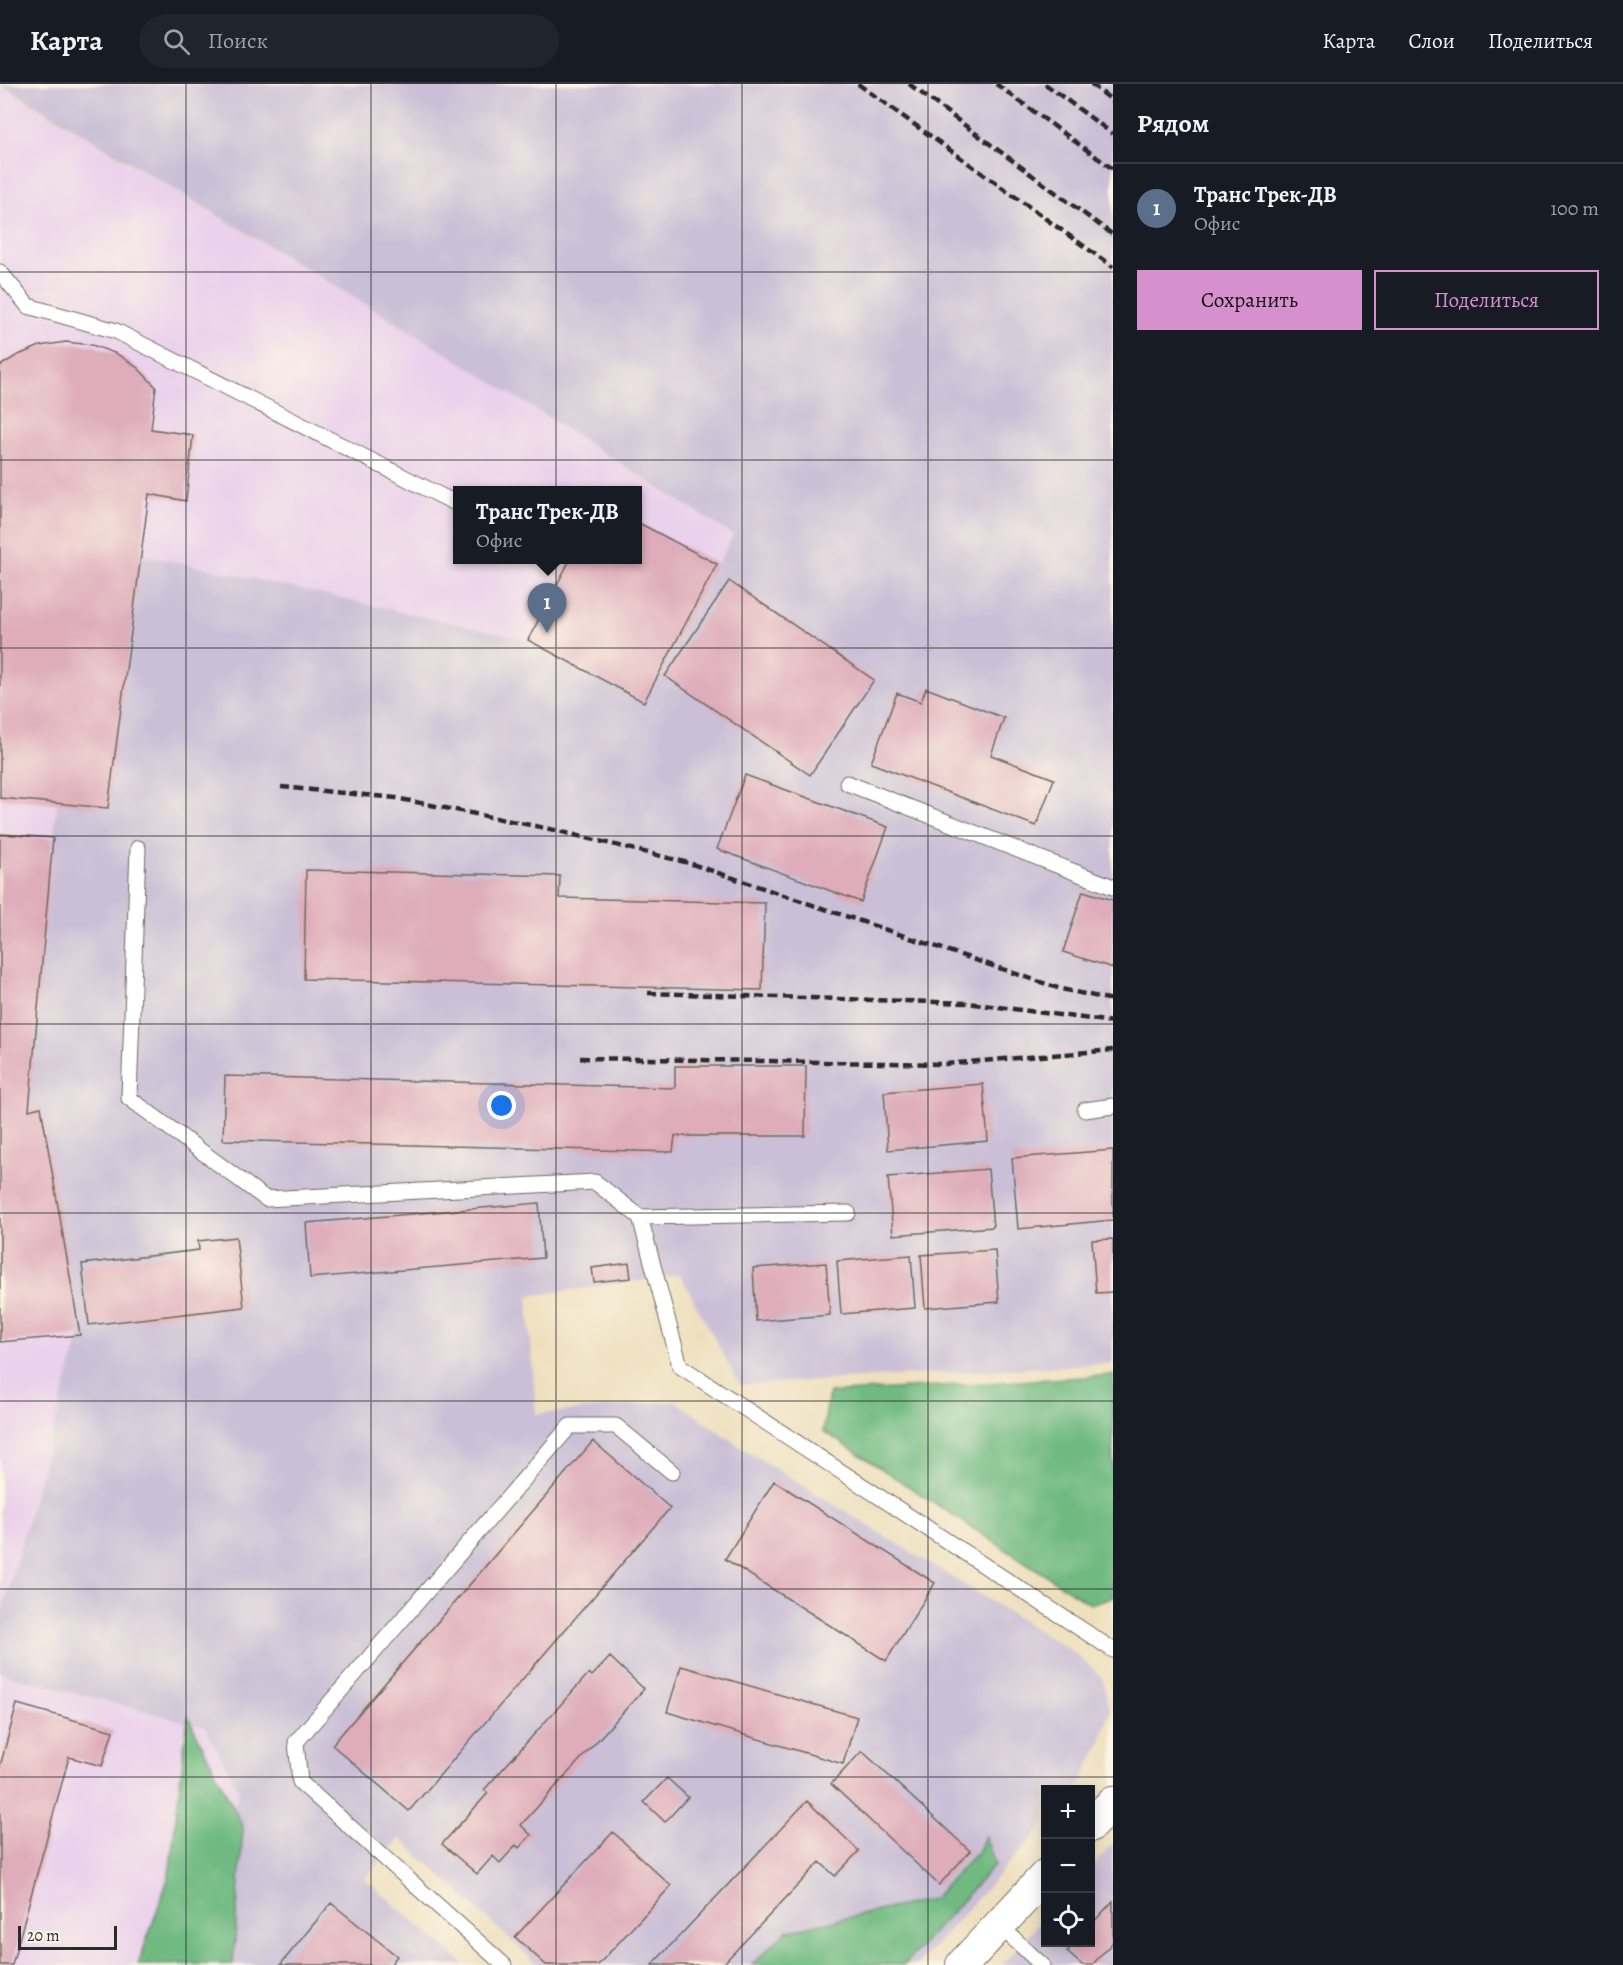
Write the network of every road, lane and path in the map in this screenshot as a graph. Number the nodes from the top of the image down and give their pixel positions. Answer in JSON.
{"nodes":[{"id":1,"x":0,"y":272,"type":"edge"},
{"id":2,"x":453,"y":502,"type":"edge"},
{"id":3,"x":848,"y":783,"type":"dead end"},
{"id":4,"x":138,"y":848,"type":"dead end"},
{"id":5,"x":1113,"y":887,"type":"edge"},
{"id":6,"x":1113,"y":1106,"type":"edge"},
{"id":7,"x":1085,"y":1110,"type":"dead end"},
{"id":8,"x":848,"y":1213,"type":"dead end"},
{"id":9,"x":640,"y":1217,"type":"junction"},
{"id":10,"x":672,"y":1472,"type":"dead end"},
{"id":11,"x":1113,"y":1650,"type":"edge"},
{"id":12,"x":1113,"y":1802,"type":"edge"},
{"id":13,"x":1095,"y":1821,"type":"edge"},
{"id":14,"x":1041,"y":1880,"type":"edge"},
{"id":15,"x":999,"y":1925,"type":"junction"},
{"id":16,"x":504,"y":1965,"type":"edge"},
{"id":17,"x":962,"y":1965,"type":"edge"},
{"id":18,"x":1042,"y":1965,"type":"edge"}],
"edges":[{"from":1,"to":2,"type":"lane"},
{"from":3,"to":5,"type":"lane"},
{"from":4,"to":9,"type":"lane"},
{"from":6,"to":7,"type":"lane"},
{"from":8,"to":9,"type":"lane"},
{"from":9,"to":11,"type":"lane"},
{"from":10,"to":16,"type":"lane"},
{"from":12,"to":13,"type":"street"},
{"from":14,"to":15,"type":"street"},
{"from":15,"to":17,"type":"street"},
{"from":15,"to":18,"type":"lane"}]}
